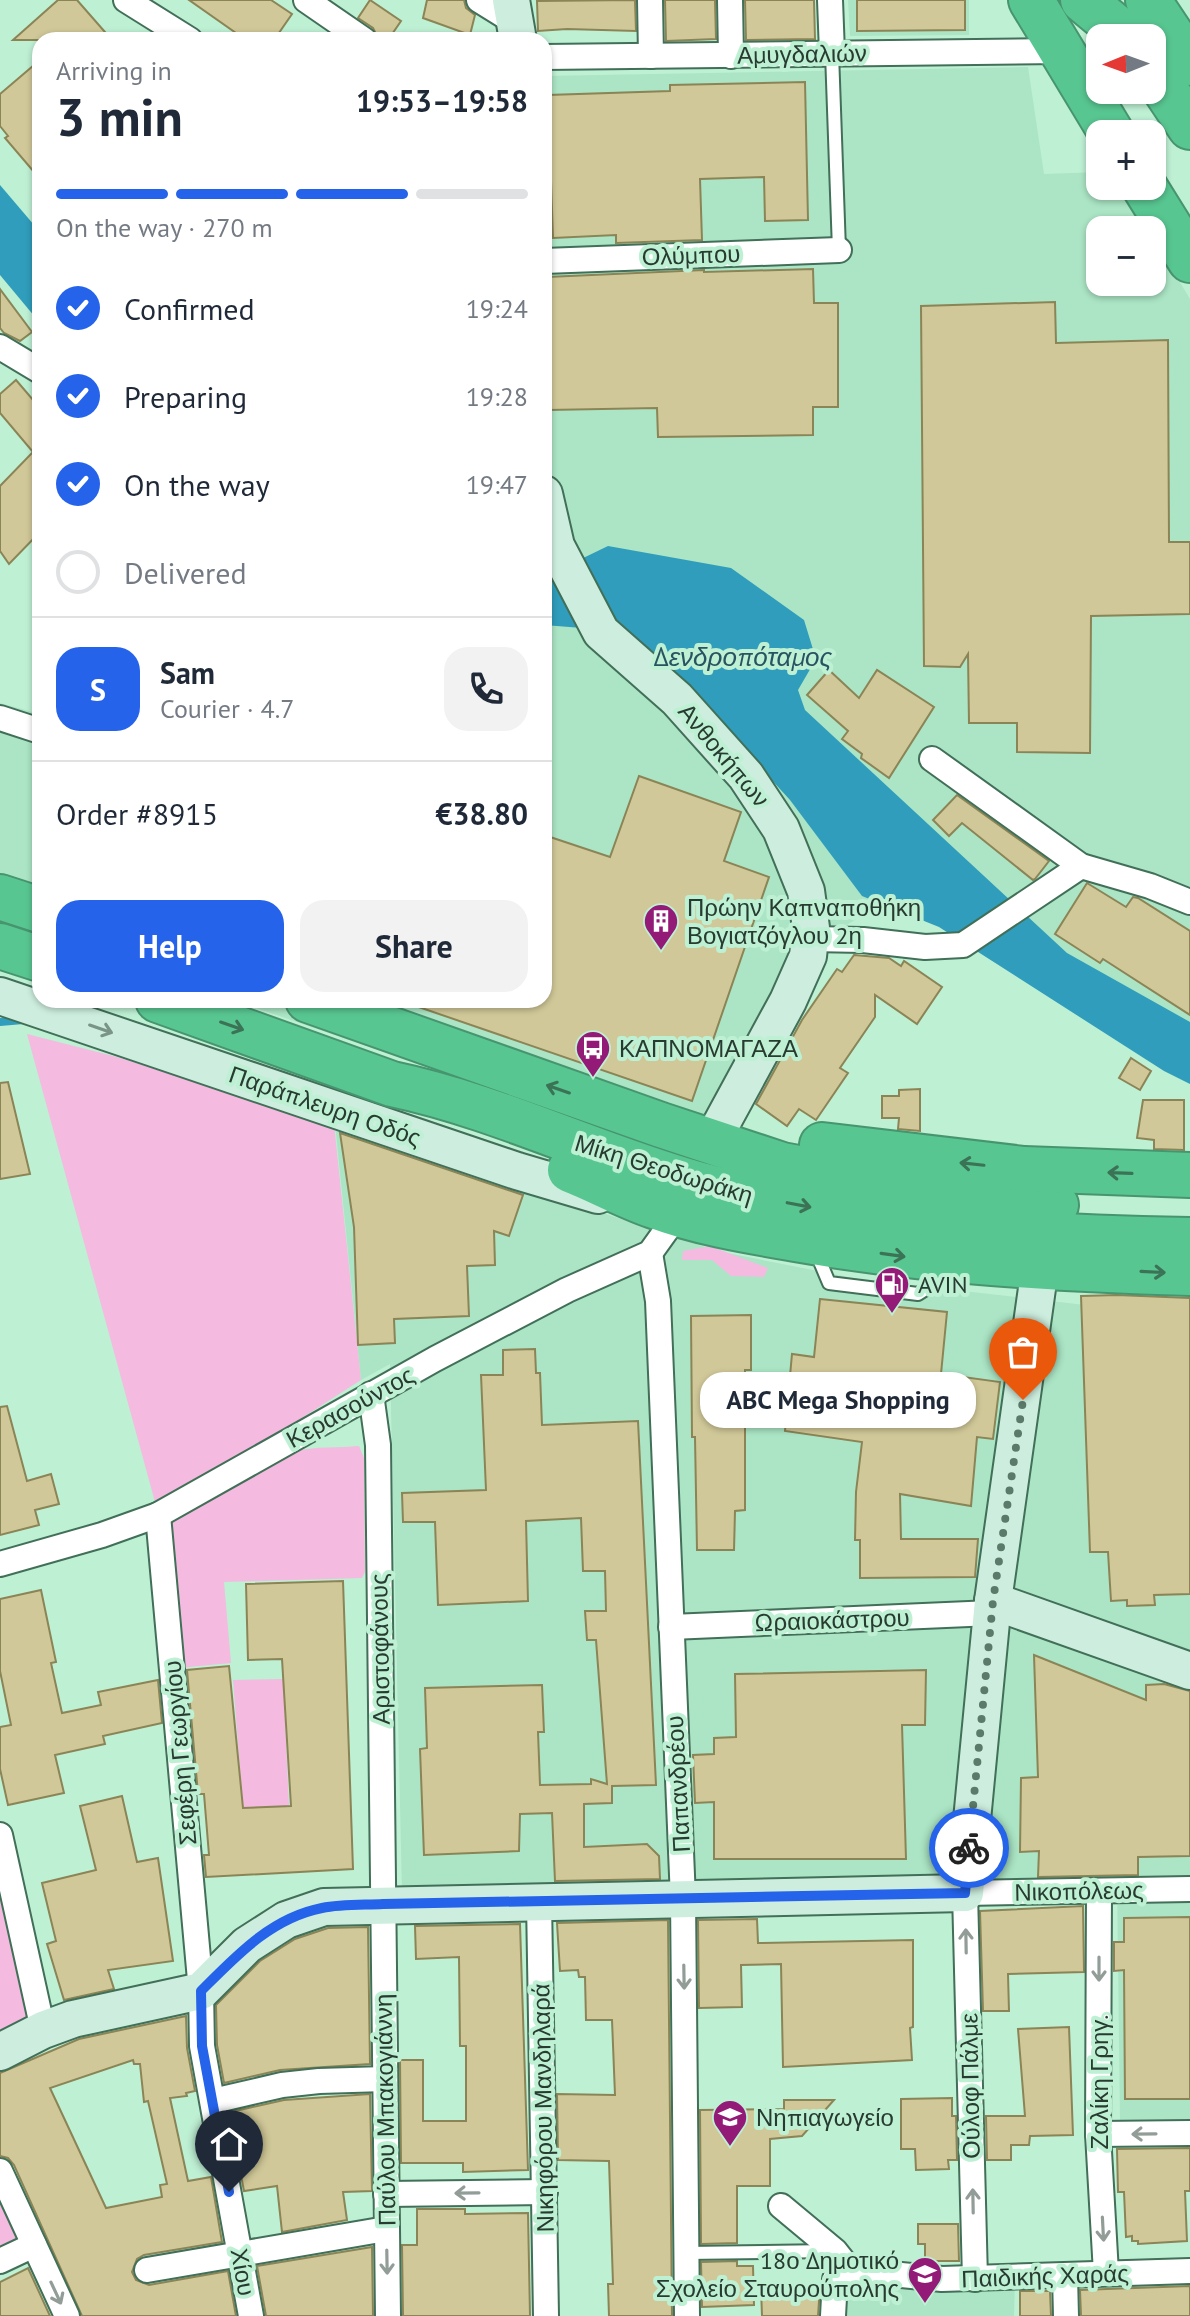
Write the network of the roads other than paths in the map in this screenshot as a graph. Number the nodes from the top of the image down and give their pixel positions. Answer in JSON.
{"nodes":[{"id":1,"x":126,"y":0,"type":"edge"},
{"id":2,"x":306,"y":0,"type":"edge"},
{"id":3,"x":479,"y":0,"type":"edge"},
{"id":4,"x":650,"y":0,"type":"edge"},
{"id":5,"x":730,"y":0,"type":"edge"},
{"id":6,"x":830,"y":0,"type":"edge"},
{"id":7,"x":1031,"y":0,"type":"edge"},
{"id":8,"x":1058,"y":0,"type":"edge"},
{"id":9,"x":1083,"y":0,"type":"edge"},
{"id":10,"x":1104,"y":0,"type":"edge"},
{"id":11,"x":1148,"y":0,"type":"edge"},
{"id":12,"x":1158,"y":0,"type":"edge"},
{"id":13,"x":515,"y":21,"type":"edge"},
{"id":14,"x":1113,"y":24,"type":"edge"},
{"id":15,"x":1120,"y":24,"type":"edge"},
{"id":16,"x":177,"y":32,"type":"edge"},
{"id":17,"x":352,"y":32,"type":"edge"},
{"id":18,"x":1060,"y":51,"type":"junction"},
{"id":19,"x":832,"y":53,"type":"junction"},
{"id":20,"x":1086,"y":55,"type":"edge"},
{"id":21,"x":651,"y":56,"type":"junction"},
{"id":22,"x":731,"y":56,"type":"junction"},
{"id":23,"x":552,"y":57,"type":"edge"},
{"id":24,"x":1177,"y":82,"type":"edge"},
{"id":25,"x":1103,"y":120,"type":"edge"},
{"id":26,"x":1166,"y":183,"type":"edge"},
{"id":27,"x":1153,"y":200,"type":"edge"},
{"id":28,"x":1190,"y":219,"type":"edge"},
{"id":29,"x":839,"y":250,"type":"joint"},
{"id":30,"x":1190,"y":260,"type":"edge"},
{"id":31,"x":552,"y":261,"type":"edge"},
{"id":32,"x":0,"y":347,"type":"edge"},
{"id":33,"x":32,"y":366,"type":"edge"},
{"id":34,"x":552,"y":530,"type":"edge"},
{"id":35,"x":0,"y":718,"type":"edge"},
{"id":36,"x":32,"y":728,"type":"edge"},
{"id":37,"x":932,"y":759,"type":"dead end"},
{"id":38,"x":1081,"y":866,"type":"junction"},
{"id":39,"x":0,"y":897,"type":"edge"},
{"id":40,"x":1190,"y":902,"type":"edge"},
{"id":41,"x":32,"y":907,"type":"edge"},
{"id":42,"x":811,"y":939,"type":"junction"},
{"id":43,"x":0,"y":946,"type":"edge"},
{"id":44,"x":32,"y":956,"type":"edge"},
{"id":45,"x":0,"y":996,"type":"edge"},
{"id":46,"x":32,"y":1007,"type":"edge"},
{"id":47,"x":35,"y":1008,"type":"edge"},
{"id":48,"x":180,"y":1008,"type":"edge"},
{"id":49,"x":330,"y":1008,"type":"edge"},
{"id":50,"x":392,"y":1084,"type":"junction"},
{"id":51,"x":623,"y":1112,"type":"junction"},
{"id":52,"x":719,"y":1128,"type":"junction"},
{"id":53,"x":1190,"y":1175,"type":"edge"},
{"id":54,"x":665,"y":1210,"type":"junction"},
{"id":55,"x":1190,"y":1210,"type":"edge"},
{"id":56,"x":1190,"y":1240,"type":"edge"},
{"id":57,"x":650,"y":1253,"type":"junction"},
{"id":58,"x":1040,"y":1267,"type":"junction"},
{"id":59,"x":1190,"y":1273,"type":"edge"},
{"id":60,"x":371,"y":1394,"type":"junction"},
{"id":61,"x":158,"y":1515,"type":"junction"},
{"id":62,"x":0,"y":1564,"type":"edge"},
{"id":63,"x":993,"y":1607,"type":"junction"},
{"id":64,"x":671,"y":1627,"type":"junction"},
{"id":65,"x":1190,"y":1671,"type":"edge"},
{"id":66,"x":0,"y":1835,"type":"edge"},
{"id":67,"x":1190,"y":1889,"type":"edge"},
{"id":68,"x":1099,"y":1891,"type":"junction"},
{"id":69,"x":965,"y":1893,"type":"junction"},
{"id":70,"x":683,"y":1899,"type":"junction"},
{"id":71,"x":539,"y":1901,"type":"junction"},
{"id":72,"x":383,"y":1904,"type":"junction"},
{"id":73,"x":201,"y":1991,"type":"junction"},
{"id":74,"x":43,"y":2030,"type":"junction"},
{"id":75,"x":0,"y":2052,"type":"edge"},
{"id":76,"x":385,"y":2079,"type":"junction"},
{"id":77,"x":213,"y":2101,"type":"junction"},
{"id":78,"x":1190,"y":2133,"type":"edge"},
{"id":79,"x":1098,"y":2134,"type":"junction"},
{"id":80,"x":0,"y":2171,"type":"edge"},
{"id":81,"x":545,"y":2192,"type":"junction"},
{"id":82,"x":386,"y":2194,"type":"junction"},
{"id":83,"x":781,"y":2206,"type":"dead end"},
{"id":84,"x":386,"y":2229,"type":"junction"},
{"id":85,"x":34,"y":2245,"type":"junction"},
{"id":86,"x":240,"y":2253,"type":"junction"},
{"id":87,"x":686,"y":2253,"type":"junction"},
{"id":88,"x":839,"y":2258,"type":"junction"},
{"id":89,"x":0,"y":2261,"type":"edge"},
{"id":90,"x":147,"y":2270,"type":"dead end"},
{"id":91,"x":1190,"y":2271,"type":"edge"},
{"id":92,"x":1106,"y":2273,"type":"junction"},
{"id":93,"x":1065,"y":2276,"type":"junction"},
{"id":94,"x":975,"y":2279,"type":"junction"},
{"id":95,"x":67,"y":2316,"type":"edge"},
{"id":96,"x":251,"y":2316,"type":"edge"},
{"id":97,"x":388,"y":2316,"type":"edge"},
{"id":98,"x":546,"y":2316,"type":"edge"},
{"id":99,"x":687,"y":2316,"type":"edge"},
{"id":100,"x":833,"y":2316,"type":"edge"},
{"id":101,"x":1066,"y":2316,"type":"edge"}],
"edges":[{"from":1,"to":16,"type":"street"},
{"from":2,"to":17,"type":"street"},
{"from":3,"to":13,"type":"street"},
{"from":4,"to":21,"type":"street"},
{"from":5,"to":22,"type":"street"},
{"from":6,"to":19,"type":"street"},
{"from":7,"to":18,"type":"highway"},
{"from":8,"to":20,"type":"highway"},
{"from":9,"to":14,"type":"highway"},
{"from":10,"to":15,"type":"highway"},
{"from":11,"to":24,"type":"highway"},
{"from":12,"to":24,"type":"highway"},
{"from":18,"to":19,"type":"street","name":"Αμυγδαλιών"},
{"from":18,"to":25,"type":"highway"},
{"from":19,"to":22,"type":"street","name":"Αμυγδαλιών"},
{"from":19,"to":29,"type":"lane"},
{"from":21,"to":22,"type":"street","name":"Αμυγδαλιών"},
{"from":21,"to":23,"type":"street","name":"Αμυγδαλιών"},
{"from":26,"to":28,"type":"highway"},
{"from":27,"to":30,"type":"highway"},
{"from":29,"to":31,"type":"street","name":"Ολύμπου"},
{"from":32,"to":33,"type":"street"},
{"from":34,"to":42,"type":"street","name":"Ανθοκήπων"},
{"from":35,"to":36,"type":"street"},
{"from":37,"to":38,"type":"street"},
{"from":38,"to":40,"type":"street"},
{"from":38,"to":42,"type":"street"},
{"from":39,"to":41,"type":"highway"},
{"from":42,"to":52,"type":"street","name":"Ανθοκήπων"},
{"from":43,"to":44,"type":"highway"},
{"from":45,"to":46,"type":"street","name":"Παράπλευρη Οδός","one_way":true},
{"from":47,"to":54,"type":"street","name":"Παράπλευρη Οδός","one_way":true},
{"from":48,"to":50,"type":"highway","name":"Μίκη Θεοδωράκη","one_way":true},
{"from":51,"to":49,"type":"highway","name":"Μίκη Θεοδωράκη","one_way":true},
{"from":50,"to":54,"type":"highway"},
{"from":50,"to":56,"type":"highway","name":"Μίκη Θεοδωράκη","one_way":true},
{"from":51,"to":52,"type":"highway"},
{"from":51,"to":55,"type":"highway","name":"Μίκη Θεοδωράκη"},
{"from":53,"to":52,"type":"highway","one_way":true},
{"from":54,"to":57,"type":"street","name":"Κερασούντος"},
{"from":54,"to":58,"type":"highway","one_way":true},
{"from":57,"to":60,"type":"street","name":"Κερασούντος"},
{"from":57,"to":64,"type":"street","name":"Παπανδρέου"},
{"from":58,"to":59,"type":"highway","one_way":true},
{"from":58,"to":63,"type":"street"},
{"from":60,"to":61,"type":"street","name":"Κερασούντος"},
{"from":60,"to":72,"type":"street","name":"Αριστοφάνoυς"},
{"from":61,"to":62,"type":"street","name":"Κερασούντος"},
{"from":61,"to":73,"type":"street","name":"Σεφέρη Γεωργίου"},
{"from":63,"to":64,"type":"street","name":"Ωραιοκάστρου"},
{"from":63,"to":65,"type":"street","name":"Ωραιοκάστρου"},
{"from":63,"to":69,"type":"street"},
{"from":64,"to":70,"type":"street","name":"Παπανδρέου"},
{"from":66,"to":74,"type":"street"},
{"from":67,"to":68,"type":"street","name":"Νικοπόλεως"},
{"from":68,"to":69,"type":"street","name":"Νικοπόλεως"},
{"from":68,"to":79,"type":"street","name":"Ζαλίκη Γρηγ.","one_way":true},
{"from":69,"to":70,"type":"street","name":"Νικοπόλεως"},
{"from":94,"to":69,"type":"street","name":"Ούλοφ Πάλμε","one_way":true},
{"from":70,"to":71,"type":"street","name":"Νικοπόλεως"},
{"from":70,"to":87,"type":"street","name":"Παπανδρέου","one_way":true},
{"from":71,"to":72,"type":"street","name":"Νικοπόλεως"},
{"from":71,"to":81,"type":"street","name":"Νικηφόρου Μανδηλαρά"},
{"from":72,"to":73,"type":"street","name":"Νικοπόλεως"},
{"from":72,"to":76,"type":"street","name":"Παύλου Μπακογιάννη"},
{"from":73,"to":74,"type":"street"},
{"from":73,"to":77,"type":"street","name":"Χίου"},
{"from":74,"to":75,"type":"street"},
{"from":76,"to":77,"type":"street"},
{"from":76,"to":82,"type":"street","name":"Παύλου Μπακογιάννη"},
{"from":77,"to":86,"type":"street","name":"Χίου"},
{"from":78,"to":79,"type":"street","one_way":true},
{"from":79,"to":92,"type":"street","name":"Ζαλίκη Γρηγ.","one_way":true},
{"from":80,"to":85,"type":"street"},
{"from":81,"to":82,"type":"street","one_way":true},
{"from":81,"to":98,"type":"street","name":"Νικηφόρου Μανδηλαρά"},
{"from":82,"to":84,"type":"street","name":"Παύλου Μπακογιάννη"},
{"from":83,"to":88,"type":"street","name":"Παιδικής Χαράς"},
{"from":84,"to":86,"type":"street"},
{"from":84,"to":97,"type":"street","name":"Παύλου Μπακογιάννη","one_way":true},
{"from":85,"to":89,"type":"street"},
{"from":85,"to":95,"type":"street","one_way":true},
{"from":86,"to":90,"type":"street"},
{"from":86,"to":96,"type":"street","name":"Χίου"},
{"from":87,"to":88,"type":"lane"},
{"from":87,"to":99,"type":"street","name":"Παπανδρέου"},
{"from":88,"to":94,"type":"street","name":"Παιδικής Χαράς"},
{"from":88,"to":100,"type":"street"},
{"from":91,"to":92,"type":"street","name":"Παιδικής Χαράς"},
{"from":92,"to":93,"type":"street","name":"Παιδικής Χαράς"},
{"from":93,"to":94,"type":"street","name":"Παιδικής Χαράς"},
{"from":93,"to":101,"type":"street"}]}
